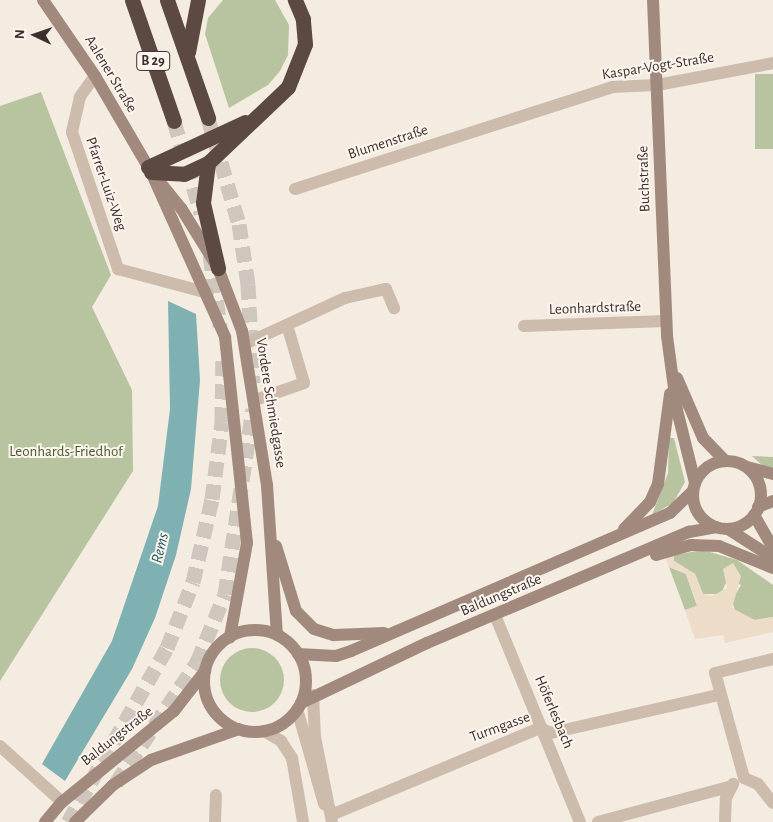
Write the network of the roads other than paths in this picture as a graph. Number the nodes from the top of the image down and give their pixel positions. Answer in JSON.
{"nodes":[{"id":1,"x":43,"y":0,"type":"edge"},
{"id":2,"x":132,"y":0,"type":"edge"},
{"id":3,"x":167,"y":0,"type":"edge"},
{"id":4,"x":198,"y":0,"type":"edge"},
{"id":5,"x":295,"y":0,"type":"edge"},
{"id":6,"x":653,"y":0,"type":"edge"},
{"id":7,"x":188,"y":61,"type":"junction"},
{"id":8,"x":773,"y":63,"type":"edge"},
{"id":9,"x":95,"y":76,"type":"junction"},
{"id":10,"x":657,"y":85,"type":"junction"},
{"id":11,"x":208,"y":118,"type":"tunnel mouth"},
{"id":12,"x":254,"y":119,"type":"junction"},
{"id":13,"x":174,"y":121,"type":"tunnel mouth"},
{"id":14,"x":492,"y":125,"type":"joint"},
{"id":15,"x":208,"y":163,"type":"junction"},
{"id":16,"x":150,"y":170,"type":"junction"},
{"id":17,"x":295,"y":190,"type":"dead end"},
{"id":18,"x":218,"y":268,"type":"junction"},
{"id":19,"x":208,"y":293,"type":"junction"},
{"id":20,"x":394,"y":308,"type":"dead end"},
{"id":21,"x":666,"y":322,"type":"junction"},
{"id":22,"x":287,"y":325,"type":"junction"},
{"id":23,"x":524,"y":326,"type":"dead end"},
{"id":24,"x":245,"y":344,"type":"junction"},
{"id":25,"x":669,"y":356,"type":"junction"},
{"id":26,"x":672,"y":374,"type":"junction"},
{"id":27,"x":255,"y":400,"type":"junction"},
{"id":28,"x":725,"y":461,"type":"junction"},
{"id":29,"x":745,"y":466,"type":"junction"},
{"id":30,"x":773,"y":474,"type":"edge"},
{"id":31,"x":694,"y":487,"type":"junction"},
{"id":32,"x":773,"y":501,"type":"edge"},
{"id":33,"x":756,"y":511,"type":"junction"},
{"id":34,"x":722,"y":528,"type":"junction"},
{"id":35,"x":271,"y":529,"type":"junction"},
{"id":36,"x":620,"y":533,"type":"junction"},
{"id":37,"x":773,"y":548,"type":"edge"},
{"id":38,"x":773,"y":558,"type":"edge"},
{"id":39,"x":620,"y":564,"type":"junction"},
{"id":40,"x":773,"y":568,"type":"edge"},
{"id":41,"x":495,"y":615,"type":"junction"},
{"id":42,"x":400,"y":630,"type":"junction"},
{"id":43,"x":277,"y":635,"type":"junction"},
{"id":44,"x":230,"y":636,"type":"junction"},
{"id":45,"x":298,"y":654,"type":"junction"},
{"id":46,"x":773,"y":659,"type":"edge"},
{"id":47,"x":206,"y":671,"type":"junction"},
{"id":48,"x":313,"y":695,"type":"junction"},
{"id":49,"x":718,"y":695,"type":"junction"},
{"id":50,"x":299,"y":706,"type":"junction"},
{"id":51,"x":239,"y":729,"type":"junction"},
{"id":52,"x":264,"y":731,"type":"junction"},
{"id":53,"x":546,"y":731,"type":"junction"},
{"id":54,"x":0,"y":746,"type":"edge"},
{"id":55,"x":744,"y":778,"type":"junction"},
{"id":56,"x":729,"y":788,"type":"junction"},
{"id":57,"x":216,"y":795,"type":"dead end"},
{"id":58,"x":62,"y":802,"type":"junction"},
{"id":59,"x":773,"y":803,"type":"edge"},
{"id":60,"x":332,"y":818,"type":"edge"},
{"id":61,"x":45,"y":820,"type":"edge"},
{"id":62,"x":75,"y":822,"type":"edge"},
{"id":63,"x":215,"y":822,"type":"edge"},
{"id":64,"x":303,"y":822,"type":"edge"},
{"id":65,"x":580,"y":822,"type":"edge"},
{"id":66,"x":598,"y":822,"type":"edge"},
{"id":67,"x":725,"y":822,"type":"edge"}],
"edges":[{"from":1,"to":9,"type":"street","name":"Aalener Straße"},
{"from":2,"to":13,"type":"highway","number":"B 29"},
{"from":3,"to":7,"type":"highway","number":"B 29"},
{"from":4,"to":7,"type":"highway"},
{"from":5,"to":12,"type":"highway"},
{"from":6,"to":10,"type":"street","name":"Buchstraße"},
{"from":7,"to":11,"type":"highway","number":"B 29"},
{"from":8,"to":10,"type":"street","name":"Kaspar-Vogt-Straße"},
{"from":9,"to":16,"type":"street","name":"Aalener Straße"},
{"from":9,"to":19,"type":"street","name":"Pfarrer-Luiz-Weg"},
{"from":10,"to":14,"type":"street","name":"Kaspar-Vogt-Straße"},
{"from":10,"to":21,"type":"street","name":"Buchstraße"},
{"from":12,"to":15,"type":"highway"},
{"from":12,"to":16,"type":"highway"},
{"from":14,"to":17,"type":"street","name":"Blumenstraße"},
{"from":15,"to":16,"type":"highway"},
{"from":15,"to":18,"type":"highway"},
{"from":16,"to":18,"type":"street","name":"Vordere Schmiedgasse"},
{"from":16,"to":19,"type":"street"},
{"from":18,"to":24,"type":"street","name":"Vordere Schmiedgasse"},
{"from":19,"to":44,"type":"street"},
{"from":20,"to":22,"type":"street"},
{"from":21,"to":23,"type":"street","name":"Leonhardstraße"},
{"from":21,"to":25,"type":"street","name":"Buchstraße"},
{"from":22,"to":24,"type":"street"},
{"from":22,"to":27,"type":"street"},
{"from":24,"to":27,"type":"street","name":"Vordere Schmiedgasse"},
{"from":25,"to":26,"type":"street","name":"Buchstraße"},
{"from":25,"to":28,"type":"street","name":"Buchstraße"},
{"from":26,"to":31,"type":"street","name":"Buchstraße"},
{"from":26,"to":36,"type":"street"},
{"from":27,"to":35,"type":"street","name":"Vordere Schmiedgasse"},
{"from":28,"to":29,"type":"street"},
{"from":28,"to":31,"type":"street"},
{"from":29,"to":30,"type":"street"},
{"from":29,"to":33,"type":"street"},
{"from":31,"to":34,"type":"street"},
{"from":31,"to":36,"type":"street","name":"Baldungstraße"},
{"from":32,"to":33,"type":"street"},
{"from":33,"to":34,"type":"street"},
{"from":33,"to":37,"type":"street"},
{"from":34,"to":38,"type":"street"},
{"from":34,"to":39,"type":"street","name":"Baldungstraße"},
{"from":35,"to":42,"type":"street"},
{"from":35,"to":43,"type":"street","name":"Vordere Schmiedgasse"},
{"from":36,"to":42,"type":"street","name":"Baldungstraße"},
{"from":39,"to":40,"type":"street"},
{"from":39,"to":41,"type":"street","name":"Baldungstraße"},
{"from":41,"to":48,"type":"street","name":"Baldungstraße"},
{"from":41,"to":53,"type":"street","name":"Höferlesbach"},
{"from":42,"to":45,"type":"street","name":"Baldungstraße"},
{"from":43,"to":44,"type":"street"},
{"from":43,"to":45,"type":"street"},
{"from":44,"to":47,"type":"street"},
{"from":45,"to":50,"type":"street"},
{"from":46,"to":49,"type":"street"},
{"from":47,"to":51,"type":"street"},
{"from":47,"to":58,"type":"street","name":"Baldungstraße"},
{"from":48,"to":50,"type":"street","name":"Baldungstraße"},
{"from":48,"to":60,"type":"street"},
{"from":49,"to":53,"type":"street","name":"Turmgasse"},
{"from":49,"to":55,"type":"street"},
{"from":50,"to":52,"type":"street"},
{"from":50,"to":60,"type":"street"},
{"from":51,"to":52,"type":"street"},
{"from":51,"to":62,"type":"street"},
{"from":52,"to":64,"type":"street"},
{"from":53,"to":60,"type":"street","name":"Turmgasse"},
{"from":53,"to":65,"type":"street","name":"Höferlesbach"},
{"from":54,"to":58,"type":"street"},
{"from":55,"to":56,"type":"street"},
{"from":55,"to":59,"type":"street"},
{"from":56,"to":66,"type":"street"},
{"from":56,"to":67,"type":"street"},
{"from":57,"to":63,"type":"street"},
{"from":58,"to":61,"type":"street","name":"Baldungstraße"}]}
